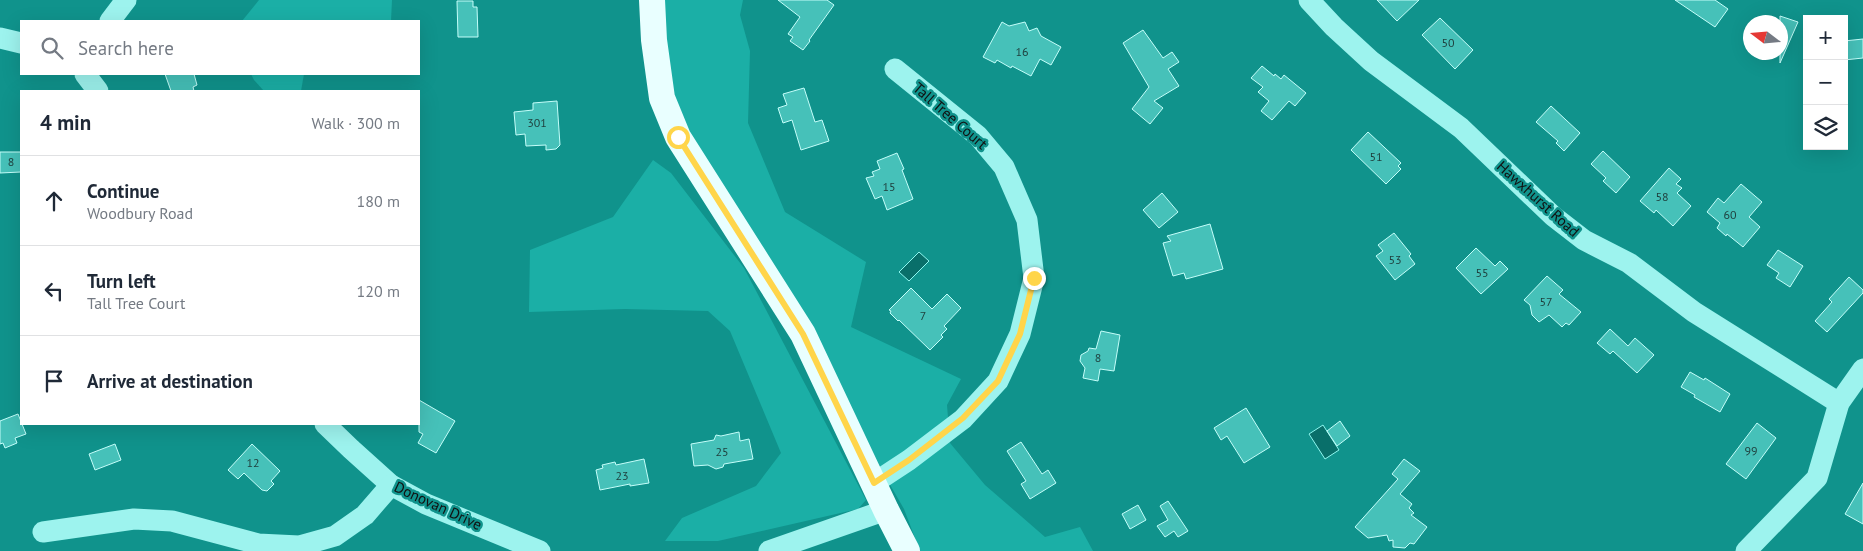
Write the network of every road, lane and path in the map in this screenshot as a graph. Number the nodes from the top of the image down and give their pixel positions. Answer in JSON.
{"nodes":[{"id":1,"x":126,"y":0,"type":"edge"},
{"id":2,"x":652,"y":0,"type":"edge"},
{"id":3,"x":1309,"y":0,"type":"edge"},
{"id":4,"x":111,"y":20,"type":"edge"},
{"id":5,"x":0,"y":38,"type":"edge"},
{"id":6,"x":20,"y":43,"type":"edge"},
{"id":7,"x":895,"y":68,"type":"dead end"},
{"id":8,"x":86,"y":75,"type":"edge"},
{"id":9,"x":97,"y":90,"type":"edge"},
{"id":10,"x":1863,"y":369,"type":"edge"},
{"id":11,"x":1839,"y":403,"type":"junction"},
{"id":12,"x":326,"y":425,"type":"edge"},
{"id":13,"x":874,"y":483,"type":"junction"},
{"id":14,"x":391,"y":485,"type":"junction"},
{"id":15,"x":886,"y":510,"type":"junction"},
{"id":16,"x":43,"y":532,"type":"dead end"},
{"id":17,"x":540,"y":551,"type":"edge"},
{"id":18,"x":769,"y":551,"type":"edge"},
{"id":19,"x":907,"y":551,"type":"edge"},
{"id":20,"x":1746,"y":551,"type":"edge"}],
"edges":[{"from":1,"to":4,"type":"street"},
{"from":2,"to":13,"type":"main road"},
{"from":3,"to":11,"type":"street","name":"Hawxhurst Road"},
{"from":5,"to":6,"type":"street"},
{"from":7,"to":13,"type":"street","name":"Tall Tree Court"},
{"from":8,"to":9,"type":"street"},
{"from":10,"to":11,"type":"street"},
{"from":11,"to":20,"type":"street"},
{"from":12,"to":14,"type":"street","name":"Donovan Drive"},
{"from":13,"to":15,"type":"main road"},
{"from":14,"to":16,"type":"street"},
{"from":14,"to":17,"type":"street","name":"Donovan Drive"},
{"from":15,"to":18,"type":"street"},
{"from":15,"to":19,"type":"main road"}]}
